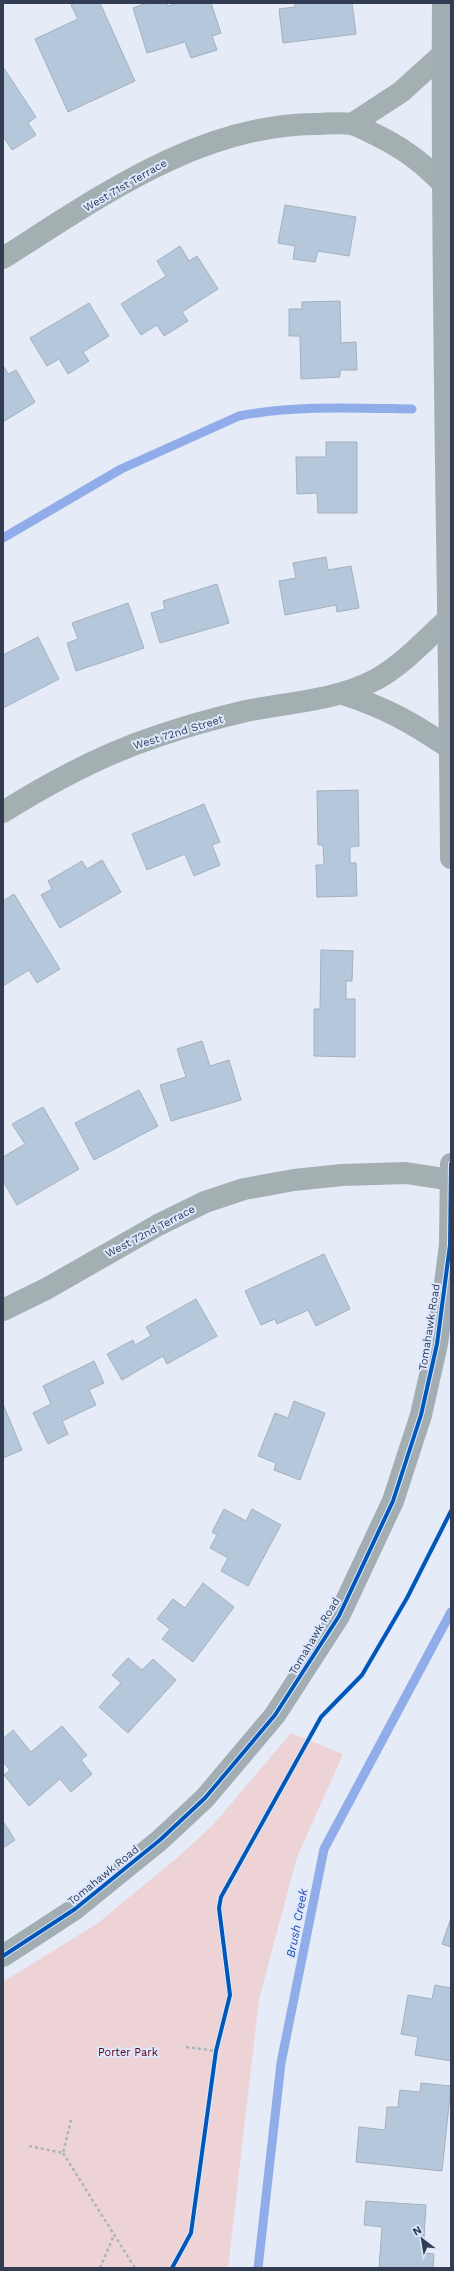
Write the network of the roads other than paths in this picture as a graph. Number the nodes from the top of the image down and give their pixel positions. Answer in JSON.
{"nodes":[{"id":1,"x":444,"y":3,"type":"edge"},
{"id":2,"x":443,"y":54,"type":"junction"},
{"id":3,"x":352,"y":124,"type":"junction"},
{"id":4,"x":442,"y":183,"type":"junction"},
{"id":5,"x":3,"y":258,"type":"edge"},
{"id":6,"x":449,"y":618,"type":"junction"},
{"id":7,"x":343,"y":694,"type":"junction"},
{"id":8,"x":448,"y":746,"type":"junction"},
{"id":9,"x":3,"y":812,"type":"edge"},
{"id":10,"x":451,"y":858,"type":"edge"},
{"id":11,"x":451,"y":1175,"type":"edge"},
{"id":12,"x":3,"y":1310,"type":"edge"},
{"id":13,"x":3,"y":1956,"type":"edge"}],
"edges":[{"from":1,"to":2,"type":"street"},
{"from":2,"to":3,"type":"street"},
{"from":2,"to":4,"type":"street"},
{"from":3,"to":4,"type":"street","name":"West 71st Terrace"},
{"from":3,"to":5,"type":"street","name":"West 71st Terrace"},
{"from":4,"to":6,"type":"street"},
{"from":6,"to":7,"type":"street","name":"West 72nd Street"},
{"from":6,"to":8,"type":"street"},
{"from":7,"to":8,"type":"street","name":"West 72nd Street"},
{"from":7,"to":9,"type":"street","name":"West 72nd Street"},
{"from":8,"to":10,"type":"street"},
{"from":11,"to":12,"type":"street","name":"West 72nd Terrace"},
{"from":11,"to":13,"type":"street","name":"Tomahawk Road"}]}
